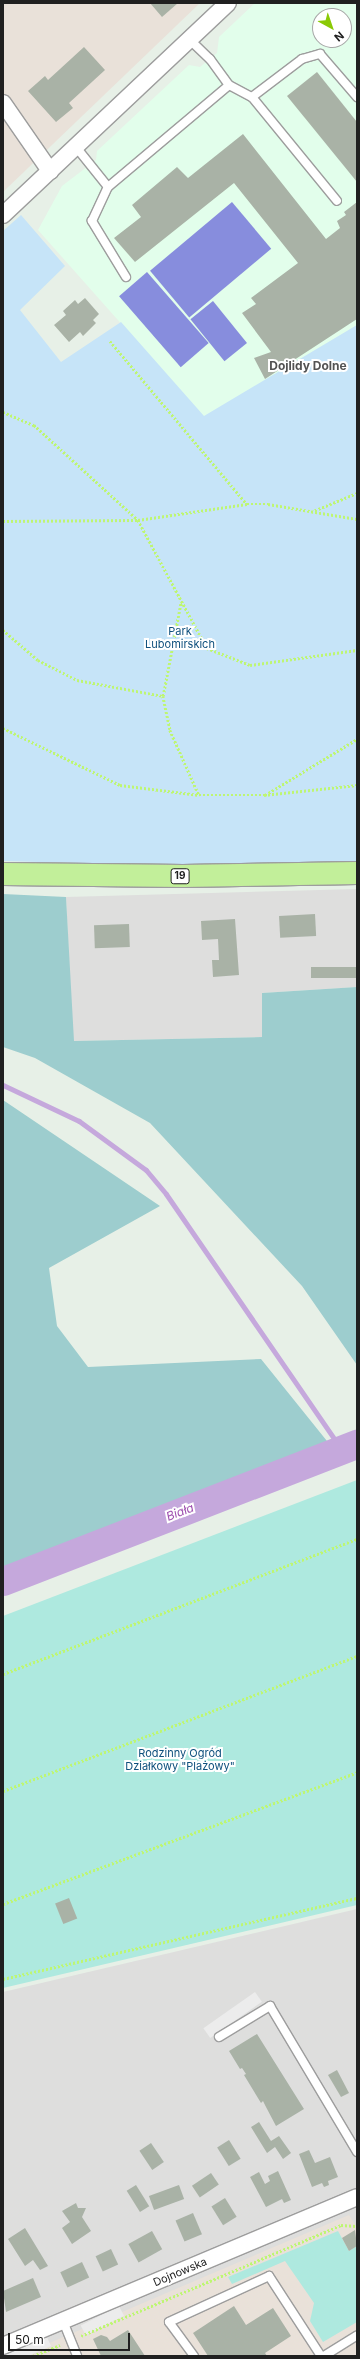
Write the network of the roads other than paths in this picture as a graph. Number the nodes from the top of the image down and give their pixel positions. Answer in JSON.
{"nodes":[{"id":1,"x":228,"y":3,"type":"edge"},
{"id":2,"x":190,"y":40,"type":"junction"},
{"id":3,"x":229,"y":85,"type":"junction"},
{"id":4,"x":252,"y":97,"type":"junction"},
{"id":5,"x":357,"y":97,"type":"edge"},
{"id":6,"x":3,"y":103,"type":"edge"},
{"id":7,"x":76,"y":147,"type":"junction"},
{"id":8,"x":50,"y":171,"type":"junction"},
{"id":9,"x":108,"y":186,"type":"junction"},
{"id":10,"x":337,"y":201,"type":"dead end"},
{"id":11,"x":3,"y":215,"type":"edge"},
{"id":12,"x":126,"y":277,"type":"dead end"},
{"id":13,"x":357,"y":872,"type":"edge"},
{"id":14,"x":3,"y":874,"type":"edge"},
{"id":15,"x":219,"y":2037,"type":"dead end"},
{"id":16,"x":357,"y":2152,"type":"edge"},
{"id":17,"x":357,"y":2198,"type":"edge"},
{"id":18,"x":63,"y":2321,"type":"junction"},
{"id":19,"x":357,"y":2335,"type":"edge"},
{"id":20,"x":3,"y":2346,"type":"edge"},
{"id":21,"x":77,"y":2356,"type":"edge"},
{"id":22,"x":194,"y":2356,"type":"edge"},
{"id":23,"x":321,"y":2356,"type":"edge"},
{"id":24,"x":324,"y":2356,"type":"edge"}],
"edges":[{"from":1,"to":2,"type":"street"},
{"from":2,"to":3,"type":"lane"},
{"from":2,"to":7,"type":"street"},
{"from":3,"to":4,"type":"lane"},
{"from":3,"to":9,"type":"lane"},
{"from":4,"to":5,"type":"lane"},
{"from":4,"to":10,"type":"lane"},
{"from":6,"to":8,"type":"street"},
{"from":7,"to":8,"type":"street"},
{"from":7,"to":9,"type":"lane"},
{"from":8,"to":11,"type":"street"},
{"from":9,"to":12,"type":"lane"},
{"from":13,"to":14,"type":"highway","number":"19"},
{"from":15,"to":16,"type":"lane"},
{"from":17,"to":18,"type":"street","name":"Dojnowska"},
{"from":18,"to":20,"type":"street","name":"Dojnowska"},
{"from":18,"to":21,"type":"lane"},
{"from":19,"to":24,"type":"lane"},
{"from":22,"to":23,"type":"lane"}]}
